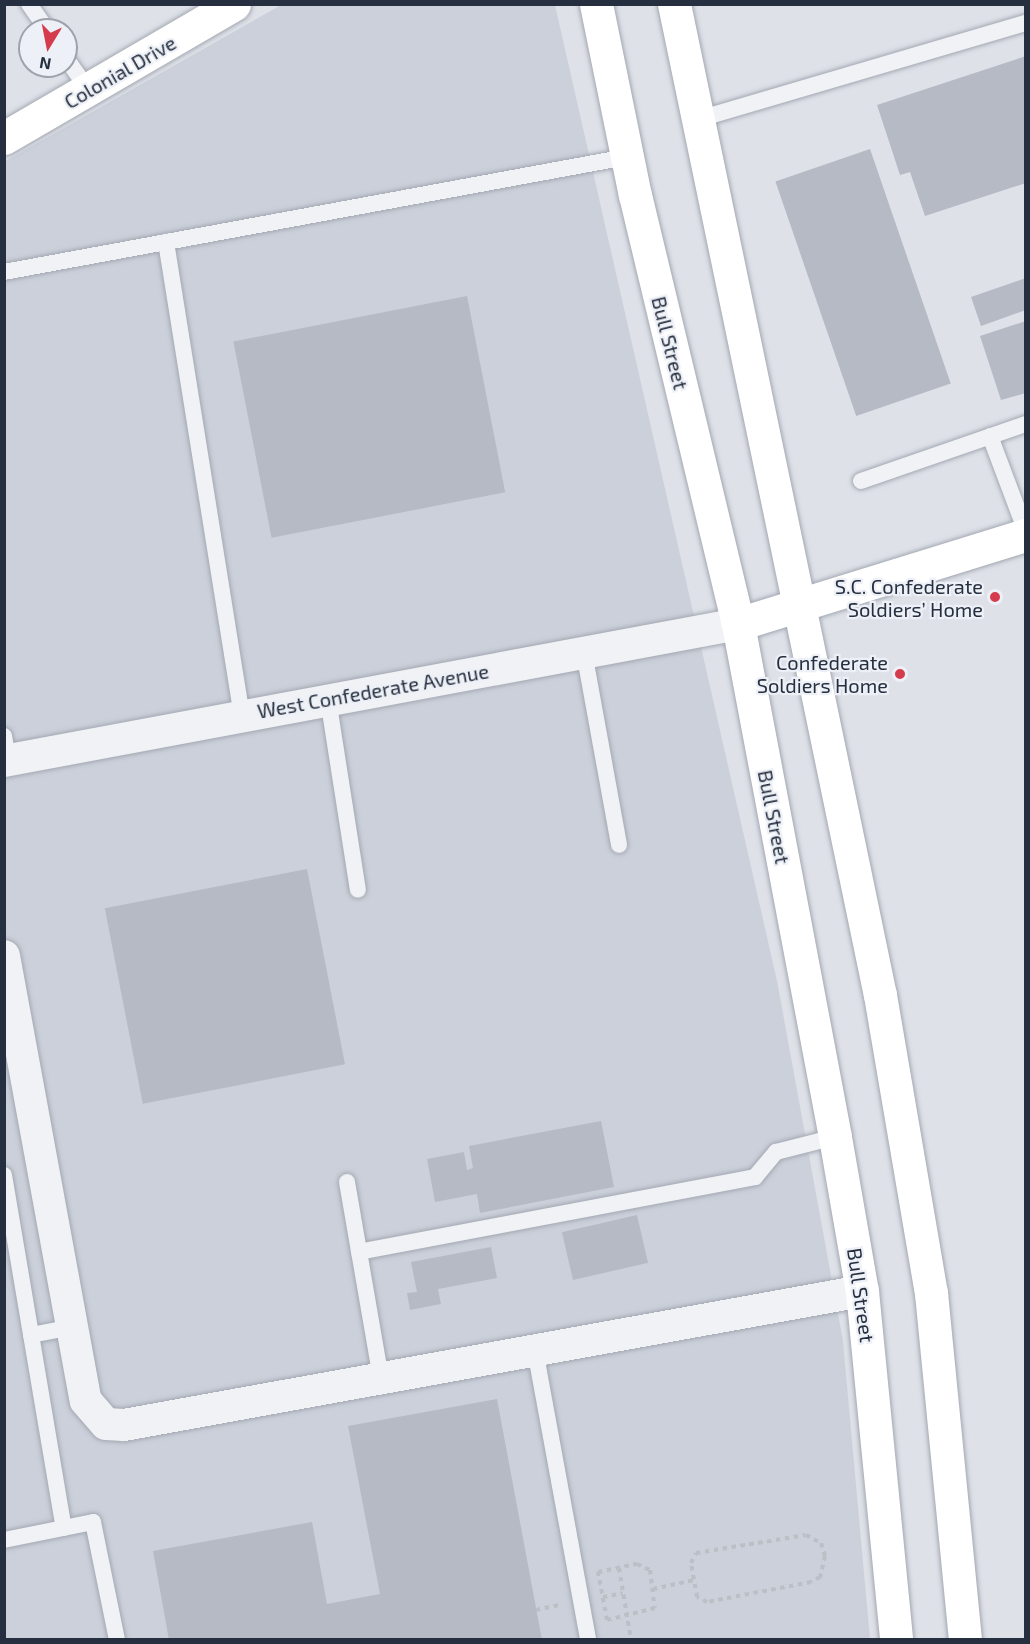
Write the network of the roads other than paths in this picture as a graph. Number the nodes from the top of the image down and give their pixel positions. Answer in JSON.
{"nodes":[{"id":1,"x":29,"y":4,"type":"edge"},
{"id":2,"x":234,"y":4,"type":"edge"},
{"id":3,"x":596,"y":4,"type":"edge"},
{"id":4,"x":674,"y":4,"type":"edge"},
{"id":5,"x":39,"y":18,"type":"edge"},
{"id":6,"x":1026,"y":23,"type":"edge"},
{"id":7,"x":78,"y":75,"type":"edge"},
{"id":8,"x":88,"y":90,"type":"junction"},
{"id":9,"x":699,"y":119,"type":"junction"},
{"id":10,"x":4,"y":138,"type":"edge"},
{"id":11,"x":626,"y":157,"type":"junction"},
{"id":12,"x":166,"y":242,"type":"junction"},
{"id":13,"x":4,"y":272,"type":"edge"},
{"id":14,"x":1026,"y":424,"type":"edge"},
{"id":15,"x":990,"y":436,"type":"junction"},
{"id":16,"x":861,"y":481,"type":"dead end"},
{"id":17,"x":1026,"y":534,"type":"edge"},
{"id":18,"x":801,"y":606,"type":"junction"},
{"id":19,"x":738,"y":624,"type":"junction"},
{"id":20,"x":584,"y":652,"type":"junction"},
{"id":21,"x":328,"y":699,"type":"junction"},
{"id":22,"x":242,"y":715,"type":"junction"},
{"id":23,"x":5,"y":754,"type":"edge"},
{"id":24,"x":619,"y":845,"type":"dead end"},
{"id":25,"x":358,"y":890,"type":"dead end"},
{"id":26,"x":4,"y":957,"type":"edge"},
{"id":27,"x":835,"y":1137,"type":"junction"},
{"id":28,"x":4,"y":1175,"type":"edge"},
{"id":29,"x":347,"y":1182,"type":"dead end"},
{"id":30,"x":359,"y":1252,"type":"junction"},
{"id":31,"x":862,"y":1291,"type":"junction"},
{"id":32,"x":73,"y":1327,"type":"junction"},
{"id":33,"x":31,"y":1335,"type":"junction"},
{"id":34,"x":535,"y":1350,"type":"junction"},
{"id":35,"x":381,"y":1378,"type":"junction"},
{"id":36,"x":64,"y":1528,"type":"junction"},
{"id":37,"x":4,"y":1540,"type":"edge"},
{"id":38,"x":117,"y":1640,"type":"edge"},
{"id":39,"x":588,"y":1640,"type":"edge"},
{"id":40,"x":896,"y":1640,"type":"edge"},
{"id":41,"x":964,"y":1640,"type":"edge"}],
"edges":[{"from":1,"to":5,"type":"lane"},
{"from":2,"to":8,"type":"main road","name":"Colonial Drive"},
{"from":3,"to":11,"type":"main road","name":"Bull Street"},
{"from":4,"to":9,"type":"main road"},
{"from":6,"to":9,"type":"lane"},
{"from":7,"to":8,"type":"lane"},
{"from":8,"to":10,"type":"main road","name":"Colonial Drive"},
{"from":9,"to":18,"type":"main road"},
{"from":11,"to":12,"type":"lane"},
{"from":11,"to":19,"type":"main road","name":"Bull Street"},
{"from":12,"to":13,"type":"lane"},
{"from":12,"to":22,"type":"lane"},
{"from":14,"to":15,"type":"lane"},
{"from":15,"to":16,"type":"lane"},
{"from":15,"to":17,"type":"lane"},
{"from":17,"to":18,"type":"main road"},
{"from":18,"to":19,"type":"main road"},
{"from":18,"to":41,"type":"main road"},
{"from":19,"to":20,"type":"street","name":"West Confederate Avenue"},
{"from":19,"to":27,"type":"main road","name":"Bull Street"},
{"from":20,"to":21,"type":"street","name":"West Confederate Avenue"},
{"from":20,"to":24,"type":"lane"},
{"from":21,"to":22,"type":"street","name":"West Confederate Avenue"},
{"from":21,"to":25,"type":"lane"},
{"from":22,"to":23,"type":"street","name":"West Confederate Avenue"},
{"from":26,"to":32,"type":"street"},
{"from":27,"to":30,"type":"lane"},
{"from":27,"to":31,"type":"main road","name":"Bull Street"},
{"from":28,"to":33,"type":"lane"},
{"from":29,"to":30,"type":"lane"},
{"from":30,"to":35,"type":"lane"},
{"from":31,"to":34,"type":"street"},
{"from":31,"to":40,"type":"main road","name":"Bull Street"},
{"from":32,"to":33,"type":"lane"},
{"from":32,"to":35,"type":"street"},
{"from":33,"to":36,"type":"lane"},
{"from":34,"to":35,"type":"street"},
{"from":34,"to":39,"type":"lane"},
{"from":36,"to":37,"type":"lane"},
{"from":36,"to":38,"type":"lane"}]}
